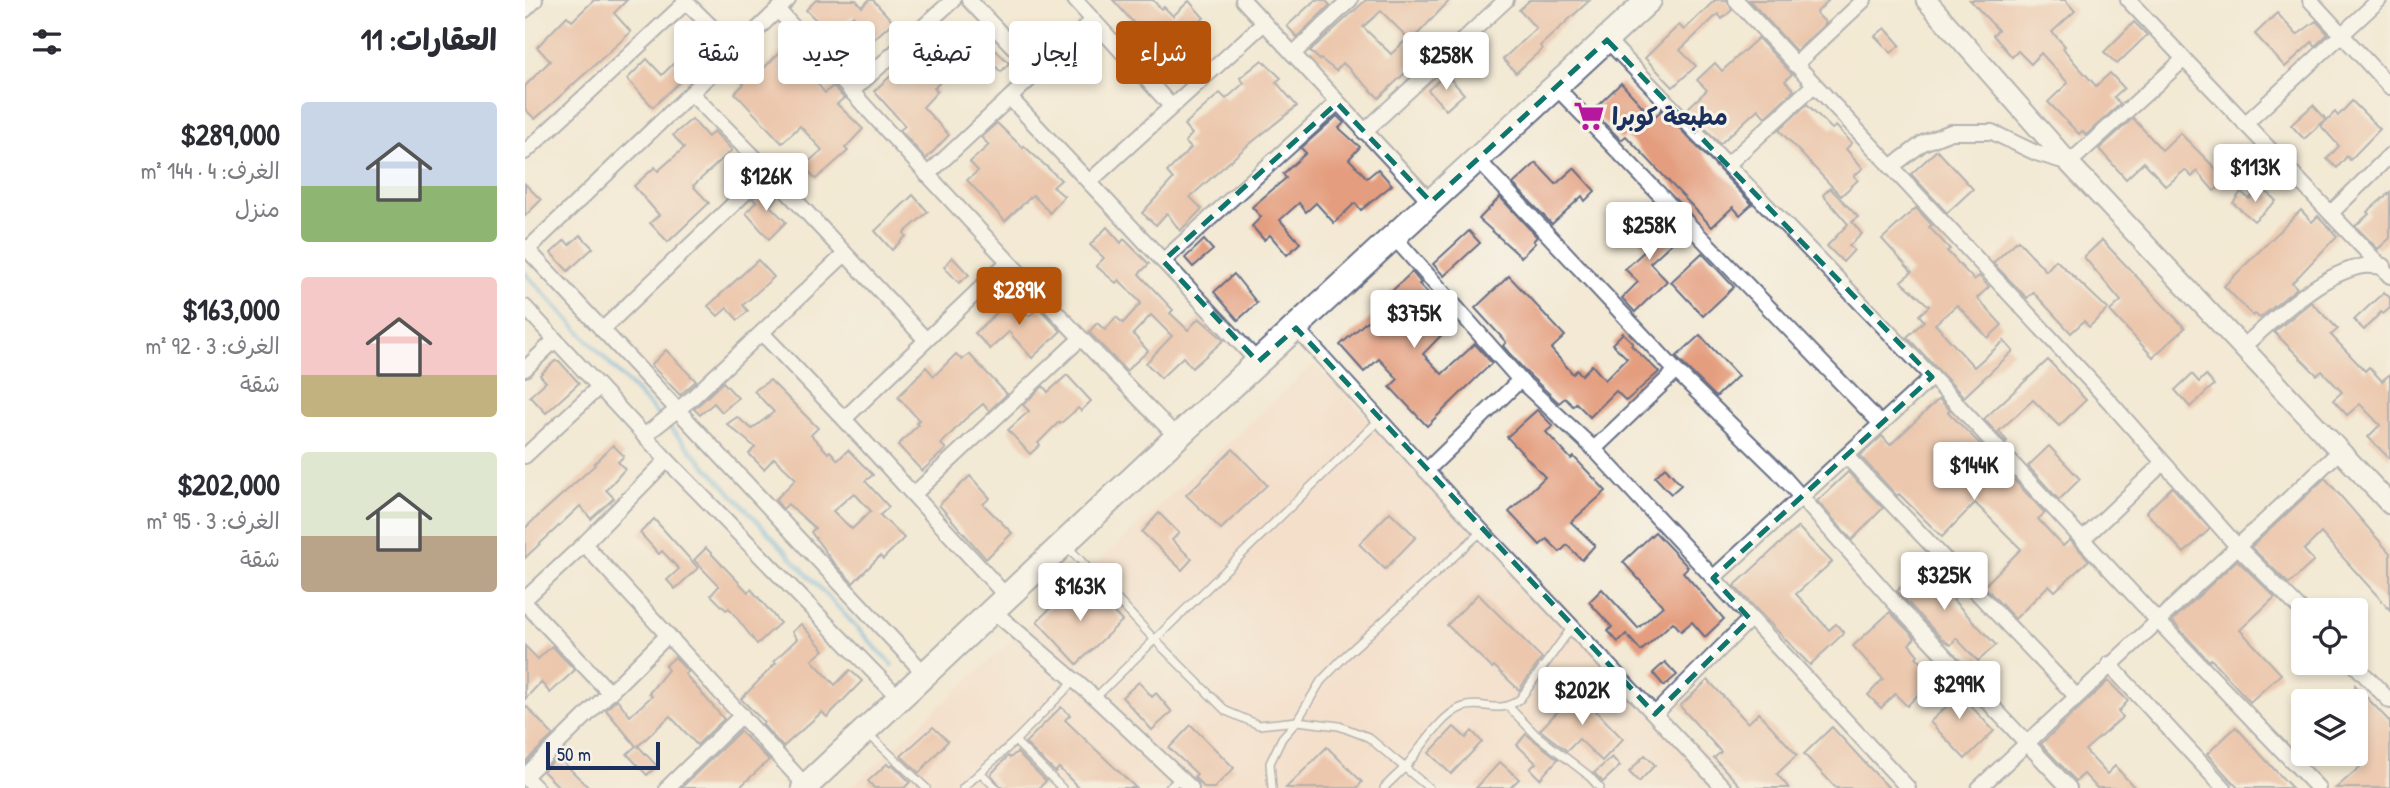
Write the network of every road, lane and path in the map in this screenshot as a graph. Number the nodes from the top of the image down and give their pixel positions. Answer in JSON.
{"nodes":[{"id":1,"x":535,"y":0,"type":"edge"},
{"id":2,"x":953,"y":0,"type":"edge"},
{"id":3,"x":969,"y":0,"type":"edge"},
{"id":4,"x":1075,"y":0,"type":"edge"},
{"id":5,"x":1243,"y":0,"type":"edge"},
{"id":6,"x":1506,"y":0,"type":"edge"},
{"id":7,"x":1649,"y":0,"type":"edge"},
{"id":8,"x":1736,"y":0,"type":"edge"},
{"id":9,"x":1864,"y":0,"type":"edge"},
{"id":10,"x":2310,"y":0,"type":"edge"},
{"id":11,"x":2379,"y":0,"type":"edge"},
{"id":12,"x":685,"y":1,"type":"edge"},
{"id":13,"x":1346,"y":1,"type":"edge"},
{"id":14,"x":1931,"y":2,"type":"edge"},
{"id":15,"x":2132,"y":2,"type":"edge"},
{"id":16,"x":783,"y":5,"type":"edge"},
{"id":17,"x":525,"y":10,"type":"edge"},
{"id":18,"x":1093,"y":20,"type":"joint"},
{"id":19,"x":706,"y":21,"type":"edge"},
{"id":20,"x":764,"y":23,"type":"edge"},
{"id":21,"x":1264,"y":23,"type":"junction"},
{"id":22,"x":2342,"y":35,"type":"junction"},
{"id":23,"x":1607,"y":40,"type":"junction"},
{"id":24,"x":1009,"y":42,"type":"edge"},
{"id":25,"x":1293,"y":54,"type":"junction"},
{"id":26,"x":2183,"y":60,"type":"junction"},
{"id":27,"x":1795,"y":65,"type":"junction"},
{"id":28,"x":702,"y":84,"type":"edge"},
{"id":29,"x":1027,"y":84,"type":"edge"},
{"id":30,"x":1814,"y":85,"type":"junction"},
{"id":31,"x":1556,"y":87,"type":"junction"},
{"id":32,"x":2390,"y":87,"type":"edge"},
{"id":33,"x":851,"y":92,"type":"junction"},
{"id":34,"x":692,"y":94,"type":"junction"},
{"id":35,"x":1011,"y":99,"type":"junction"},
{"id":36,"x":1337,"y":103,"type":"junction"},
{"id":37,"x":1171,"y":106,"type":"junction"},
{"id":38,"x":2245,"y":124,"type":"junction"},
{"id":39,"x":1364,"y":132,"type":"junction"},
{"id":40,"x":525,"y":152,"type":"edge"},
{"id":41,"x":2390,"y":155,"type":"edge"},
{"id":42,"x":1478,"y":160,"type":"junction"},
{"id":43,"x":2069,"y":163,"type":"junction"},
{"id":44,"x":1727,"y":165,"type":"junction"},
{"id":45,"x":1891,"y":167,"type":"junction"},
{"id":46,"x":768,"y":171,"type":"junction"},
{"id":47,"x":927,"y":175,"type":"junction"},
{"id":48,"x":1089,"y":182,"type":"junction"},
{"id":49,"x":1431,"y":202,"type":"junction"},
{"id":50,"x":2331,"y":213,"type":"junction"},
{"id":51,"x":1394,"y":237,"type":"junction"},
{"id":52,"x":526,"y":249,"type":"edge"},
{"id":53,"x":845,"y":254,"type":"junction"},
{"id":54,"x":1163,"y":261,"type":"junction"},
{"id":55,"x":1008,"y":262,"type":"junction"},
{"id":56,"x":2387,"y":269,"type":"edge"},
{"id":57,"x":525,"y":307,"type":"edge"},
{"id":58,"x":1296,"y":328,"type":"junction"},
{"id":59,"x":602,"y":330,"type":"junction"},
{"id":60,"x":762,"y":333,"type":"junction"},
{"id":61,"x":1080,"y":339,"type":"junction"},
{"id":62,"x":555,"y":340,"type":"junction"},
{"id":63,"x":926,"y":340,"type":"junction"},
{"id":64,"x":2241,"y":348,"type":"junction"},
{"id":65,"x":1258,"y":362,"type":"junction"},
{"id":66,"x":525,"y":369,"type":"edge"},
{"id":67,"x":1676,"y":371,"type":"junction"},
{"id":68,"x":1932,"y":377,"type":"junction"},
{"id":69,"x":1520,"y":380,"type":"junction"},
{"id":70,"x":599,"y":387,"type":"junction"},
{"id":71,"x":677,"y":411,"type":"junction"},
{"id":72,"x":844,"y":419,"type":"junction"},
{"id":73,"x":1379,"y":420,"type":"junction"},
{"id":74,"x":1881,"y":424,"type":"junction"},
{"id":75,"x":644,"y":436,"type":"junction"},
{"id":76,"x":1177,"y":438,"type":"junction"},
{"id":77,"x":1594,"y":449,"type":"junction"},
{"id":78,"x":2340,"y":451,"type":"junction"},
{"id":79,"x":525,"y":456,"type":"edge"},
{"id":80,"x":1846,"y":456,"type":"junction"},
{"id":81,"x":667,"y":460,"type":"junction"},
{"id":82,"x":2162,"y":463,"type":"junction"},
{"id":83,"x":1426,"y":471,"type":"junction"},
{"id":84,"x":913,"y":494,"type":"junction"},
{"id":85,"x":1801,"y":497,"type":"junction"},
{"id":86,"x":2390,"y":504,"type":"edge"},
{"id":87,"x":1482,"y":531,"type":"junction"},
{"id":88,"x":2083,"y":539,"type":"junction"},
{"id":89,"x":1064,"y":543,"type":"junction"},
{"id":90,"x":585,"y":544,"type":"junction"},
{"id":91,"x":2237,"y":546,"type":"junction"},
{"id":92,"x":1713,"y":578,"type":"junction"},
{"id":93,"x":2291,"y":600,"type":"edge"},
{"id":94,"x":525,"y":601,"type":"edge"},
{"id":95,"x":999,"y":604,"type":"junction"},
{"id":96,"x":1750,"y":619,"type":"junction"},
{"id":97,"x":2158,"y":621,"type":"junction"},
{"id":98,"x":1573,"y":627,"type":"junction"},
{"id":99,"x":668,"y":635,"type":"junction"},
{"id":100,"x":1154,"y":639,"type":"junction"},
{"id":101,"x":2109,"y":664,"type":"junction"},
{"id":102,"x":925,"y":674,"type":"junction"},
{"id":103,"x":2365,"y":675,"type":"edge"},
{"id":104,"x":1074,"y":681,"type":"junction"},
{"id":105,"x":609,"y":692,"type":"junction"},
{"id":106,"x":2076,"y":696,"type":"junction"},
{"id":107,"x":899,"y":698,"type":"junction"},
{"id":108,"x":1095,"y":698,"type":"junction"},
{"id":109,"x":2390,"y":701,"type":"edge"},
{"id":110,"x":1509,"y":707,"type":"junction"},
{"id":111,"x":1655,"y":714,"type":"junction"},
{"id":112,"x":742,"y":715,"type":"junction"},
{"id":113,"x":1297,"y":721,"type":"junction"},
{"id":114,"x":863,"y":731,"type":"junction"},
{"id":115,"x":1015,"y":741,"type":"junction"},
{"id":116,"x":2027,"y":743,"type":"junction"},
{"id":117,"x":1405,"y":767,"type":"junction"},
{"id":118,"x":981,"y":773,"type":"junction"},
{"id":119,"x":525,"y":776,"type":"edge"},
{"id":120,"x":1186,"y":783,"type":"edge"},
{"id":121,"x":805,"y":787,"type":"edge"},
{"id":122,"x":536,"y":788,"type":"edge"},
{"id":123,"x":667,"y":788,"type":"edge"},
{"id":124,"x":926,"y":788,"type":"edge"},
{"id":125,"x":963,"y":788,"type":"edge"},
{"id":126,"x":996,"y":788,"type":"edge"},
{"id":127,"x":1062,"y":788,"type":"edge"},
{"id":128,"x":1169,"y":788,"type":"edge"},
{"id":129,"x":1272,"y":788,"type":"edge"},
{"id":130,"x":1384,"y":788,"type":"edge"},
{"id":131,"x":1429,"y":788,"type":"edge"},
{"id":132,"x":1600,"y":788,"type":"edge"},
{"id":133,"x":1724,"y":788,"type":"edge"},
{"id":134,"x":1908,"y":788,"type":"edge"},
{"id":135,"x":1979,"y":788,"type":"edge"},
{"id":136,"x":2069,"y":788,"type":"edge"},
{"id":137,"x":2224,"y":788,"type":"edge"},
{"id":138,"x":2318,"y":788,"type":"edge"}],
"edges":[{"from":1,"to":17,"type":"street"},
{"from":2,"to":33,"type":"street"},
{"from":3,"to":24,"type":"street"},
{"from":4,"to":18,"type":"street"},
{"from":5,"to":21,"type":"street"},
{"from":6,"to":39,"type":"street"},
{"from":7,"to":23,"type":"highway"},
{"from":8,"to":27,"type":"street"},
{"from":9,"to":27,"type":"street"},
{"from":10,"to":22,"type":"street"},
{"from":11,"to":22,"type":"street"},
{"from":12,"to":19,"type":"street"},
{"from":12,"to":40,"type":"street"},
{"from":13,"to":25,"type":"street"},
{"from":14,"to":43,"type":"street"},
{"from":15,"to":26,"type":"street"},
{"from":16,"to":20,"type":"street"},
{"from":16,"to":33,"type":"street"},
{"from":18,"to":37,"type":"street"},
{"from":21,"to":25,"type":"street"},
{"from":21,"to":37,"type":"street"},
{"from":22,"to":32,"type":"street"},
{"from":22,"to":38,"type":"street"},
{"from":23,"to":31,"type":"highway"},
{"from":23,"to":44,"type":"street"},
{"from":25,"to":36,"type":"street"},
{"from":26,"to":38,"type":"street"},
{"from":26,"to":43,"type":"street"},
{"from":27,"to":30,"type":"street"},
{"from":28,"to":34,"type":"street"},
{"from":29,"to":35,"type":"street"},
{"from":30,"to":44,"type":"street"},
{"from":30,"to":45,"type":"street"},
{"from":31,"to":42,"type":"highway"},
{"from":31,"to":74,"type":"street"},
{"from":33,"to":47,"type":"street"},
{"from":34,"to":46,"type":"street"},
{"from":34,"to":52,"type":"street"},
{"from":35,"to":47,"type":"street"},
{"from":35,"to":48,"type":"street"},
{"from":36,"to":39,"type":"street"},
{"from":36,"to":54,"type":"street"},
{"from":37,"to":48,"type":"street"},
{"from":38,"to":50,"type":"street"},
{"from":39,"to":49,"type":"street"},
{"from":41,"to":50,"type":"street"},
{"from":42,"to":49,"type":"highway"},
{"from":42,"to":67,"type":"street"},
{"from":43,"to":45,"type":"street"},
{"from":43,"to":64,"type":"street"},
{"from":44,"to":68,"type":"street"},
{"from":45,"to":82,"type":"street"},
{"from":46,"to":53,"type":"street"},
{"from":46,"to":59,"type":"street"},
{"from":47,"to":55,"type":"street"},
{"from":48,"to":54,"type":"street"},
{"from":49,"to":51,"type":"highway"},
{"from":50,"to":56,"type":"street"},
{"from":51,"to":58,"type":"highway"},
{"from":51,"to":69,"type":"street"},
{"from":52,"to":59,"type":"street"},
{"from":53,"to":60,"type":"street"},
{"from":53,"to":63,"type":"street"},
{"from":54,"to":65,"type":"street"},
{"from":55,"to":61,"type":"street"},
{"from":55,"to":63,"type":"street"},
{"from":56,"to":64,"type":"street"},
{"from":57,"to":62,"type":"street"},
{"from":58,"to":65,"type":"highway"},
{"from":58,"to":73,"type":"street"},
{"from":59,"to":71,"type":"street"},
{"from":60,"to":71,"type":"street"},
{"from":60,"to":72,"type":"street"},
{"from":61,"to":76,"type":"street"},
{"from":61,"to":84,"type":"street"},
{"from":62,"to":66,"type":"street"},
{"from":62,"to":70,"type":"street"},
{"from":63,"to":72,"type":"street"},
{"from":64,"to":78,"type":"street"},
{"from":65,"to":76,"type":"highway"},
{"from":67,"to":77,"type":"street"},
{"from":67,"to":85,"type":"street"},
{"from":68,"to":74,"type":"street"},
{"from":68,"to":88,"type":"street"},
{"from":69,"to":77,"type":"street"},
{"from":69,"to":83,"type":"street"},
{"from":70,"to":75,"type":"street"},
{"from":70,"to":79,"type":"street"},
{"from":71,"to":75,"type":"street"},
{"from":71,"to":102,"type":"street"},
{"from":72,"to":84,"type":"street"},
{"from":73,"to":83,"type":"street"},
{"from":73,"to":100,"type":"lane"},
{"from":74,"to":80,"type":"street"},
{"from":75,"to":81,"type":"street"},
{"from":76,"to":89,"type":"highway"},
{"from":77,"to":92,"type":"street"},
{"from":78,"to":86,"type":"street"},
{"from":78,"to":91,"type":"street"},
{"from":80,"to":85,"type":"street"},
{"from":80,"to":106,"type":"street"},
{"from":81,"to":90,"type":"street"},
{"from":81,"to":107,"type":"street"},
{"from":82,"to":88,"type":"street"},
{"from":82,"to":91,"type":"street"},
{"from":83,"to":87,"type":"street"},
{"from":84,"to":95,"type":"street"},
{"from":85,"to":92,"type":"street"},
{"from":85,"to":116,"type":"street"},
{"from":87,"to":98,"type":"street"},
{"from":87,"to":113,"type":"lane"},
{"from":88,"to":97,"type":"street"},
{"from":89,"to":95,"type":"highway"},
{"from":89,"to":100,"type":"lane"},
{"from":90,"to":94,"type":"street"},
{"from":90,"to":99,"type":"street"},
{"from":91,"to":93,"type":"street"},
{"from":91,"to":97,"type":"street"},
{"from":92,"to":96,"type":"street"},
{"from":94,"to":105,"type":"street"},
{"from":95,"to":102,"type":"highway"},
{"from":95,"to":104,"type":"street"},
{"from":96,"to":111,"type":"street"},
{"from":96,"to":134,"type":"street"},
{"from":97,"to":101,"type":"street"},
{"from":97,"to":138,"type":"street"},
{"from":98,"to":110,"type":"lane"},
{"from":98,"to":111,"type":"street"},
{"from":99,"to":105,"type":"street"},
{"from":99,"to":112,"type":"street"},
{"from":100,"to":108,"type":"lane"},
{"from":100,"to":113,"type":"lane"},
{"from":101,"to":106,"type":"street"},
{"from":101,"to":137,"type":"street"},
{"from":102,"to":107,"type":"highway"},
{"from":103,"to":109,"type":"street"},
{"from":104,"to":108,"type":"street"},
{"from":104,"to":115,"type":"lane"},
{"from":105,"to":119,"type":"street"},
{"from":106,"to":116,"type":"street"},
{"from":107,"to":114,"type":"highway"},
{"from":108,"to":120,"type":"street"},
{"from":110,"to":117,"type":"lane"},
{"from":110,"to":132,"type":"lane"},
{"from":111,"to":133,"type":"street"},
{"from":112,"to":121,"type":"street"},
{"from":112,"to":123,"type":"street"},
{"from":113,"to":117,"type":"lane"},
{"from":113,"to":129,"type":"lane"},
{"from":114,"to":121,"type":"highway"},
{"from":114,"to":124,"type":"lane"},
{"from":115,"to":118,"type":"lane"},
{"from":115,"to":127,"type":"lane"},
{"from":116,"to":135,"type":"street"},
{"from":116,"to":136,"type":"street"},
{"from":117,"to":130,"type":"lane"},
{"from":117,"to":131,"type":"lane"},
{"from":118,"to":125,"type":"lane"},
{"from":118,"to":126,"type":"lane"},
{"from":119,"to":122,"type":"street"},
{"from":120,"to":128,"type":"lane"}]}
